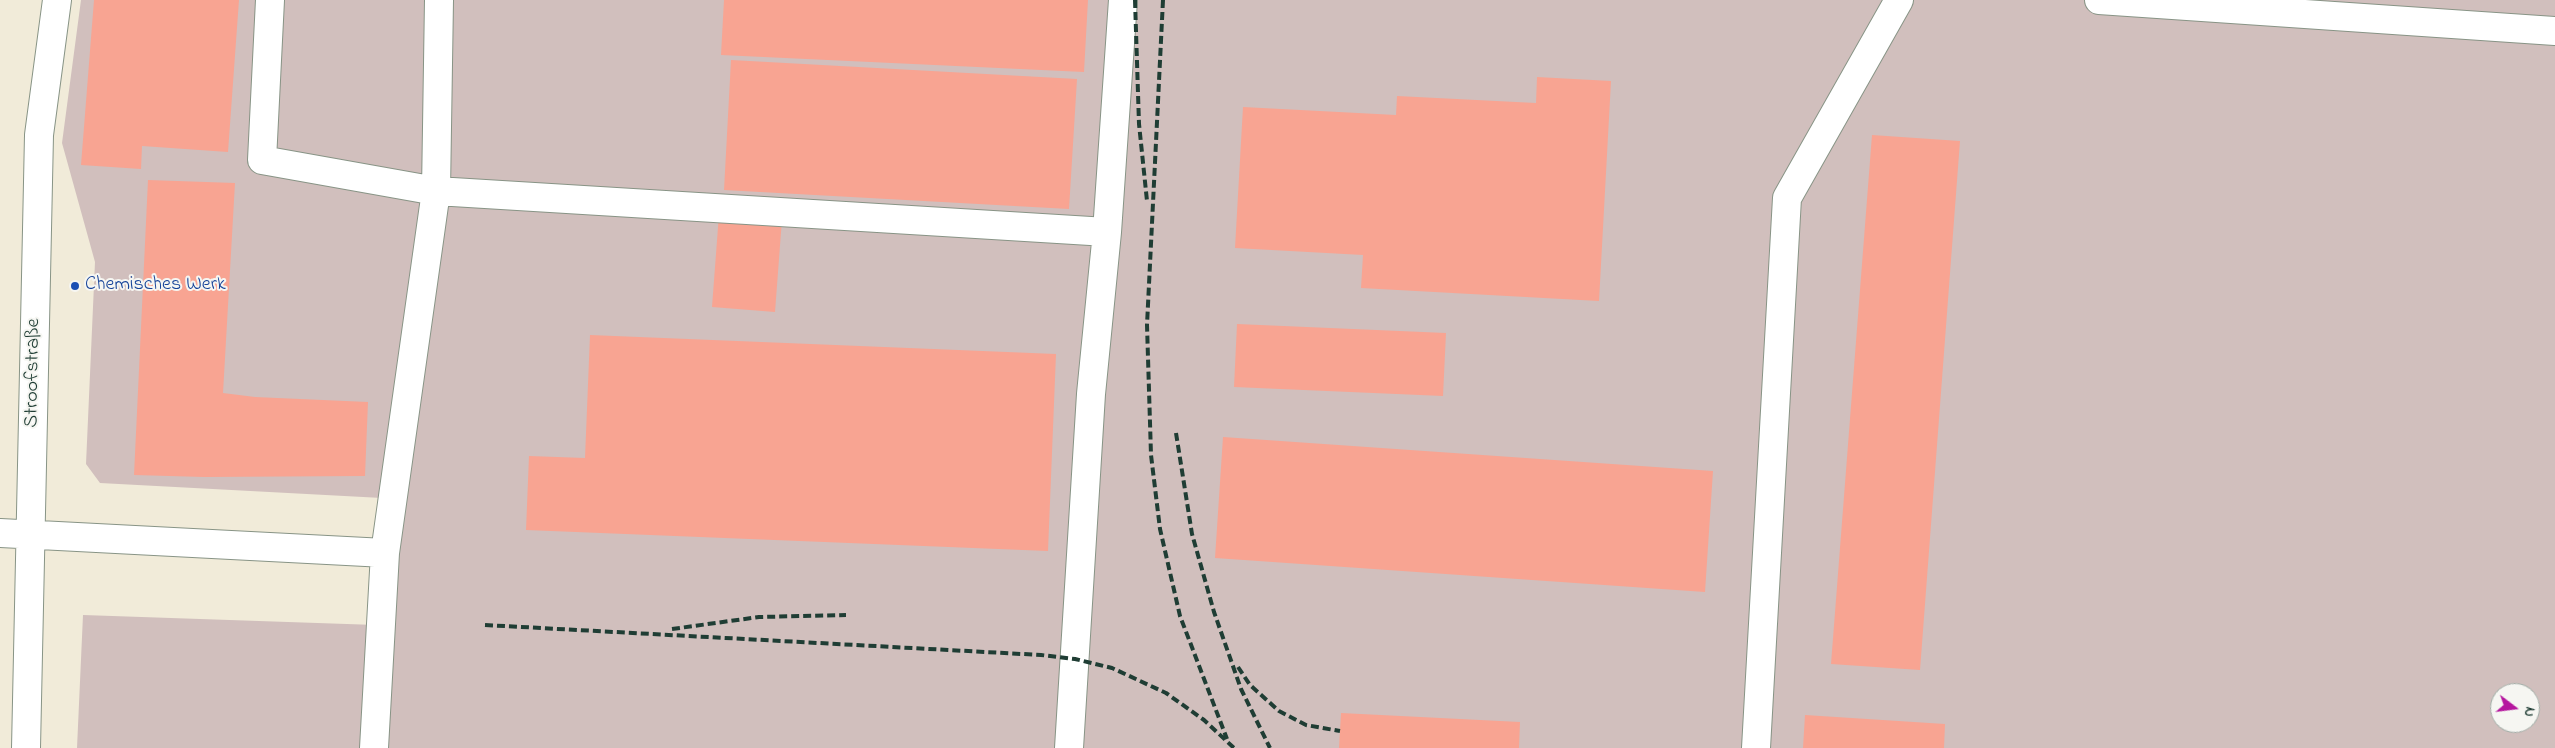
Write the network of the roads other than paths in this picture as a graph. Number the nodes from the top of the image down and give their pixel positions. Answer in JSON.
{"nodes":[{"id":1,"x":56,"y":0,"type":"edge"},
{"id":2,"x":270,"y":0,"type":"edge"},
{"id":3,"x":439,"y":0,"type":"edge"},
{"id":4,"x":1123,"y":0,"type":"edge"},
{"id":5,"x":1899,"y":0,"type":"edge"},
{"id":6,"x":2099,"y":0,"type":"edge"},
{"id":7,"x":2555,"y":31,"type":"edge"},
{"id":8,"x":436,"y":191,"type":"junction"},
{"id":9,"x":1107,"y":232,"type":"junction"},
{"id":10,"x":0,"y":533,"type":"edge"},
{"id":11,"x":30,"y":534,"type":"junction"},
{"id":12,"x":385,"y":553,"type":"junction"},
{"id":13,"x":26,"y":748,"type":"edge"},
{"id":14,"x":374,"y":748,"type":"edge"},
{"id":15,"x":1069,"y":748,"type":"edge"},
{"id":16,"x":1756,"y":748,"type":"edge"}],
"edges":[{"from":1,"to":11,"type":"street","name":"Stroofstraße"},
{"from":2,"to":8,"type":"street"},
{"from":3,"to":8,"type":"street"},
{"from":4,"to":9,"type":"street"},
{"from":5,"to":16,"type":"street"},
{"from":6,"to":7,"type":"street"},
{"from":8,"to":9,"type":"street"},
{"from":8,"to":12,"type":"street"},
{"from":9,"to":15,"type":"street"},
{"from":10,"to":11,"type":"street"},
{"from":11,"to":12,"type":"street"},
{"from":11,"to":13,"type":"street","name":"Stroofstraße"},
{"from":12,"to":14,"type":"street"}]}
